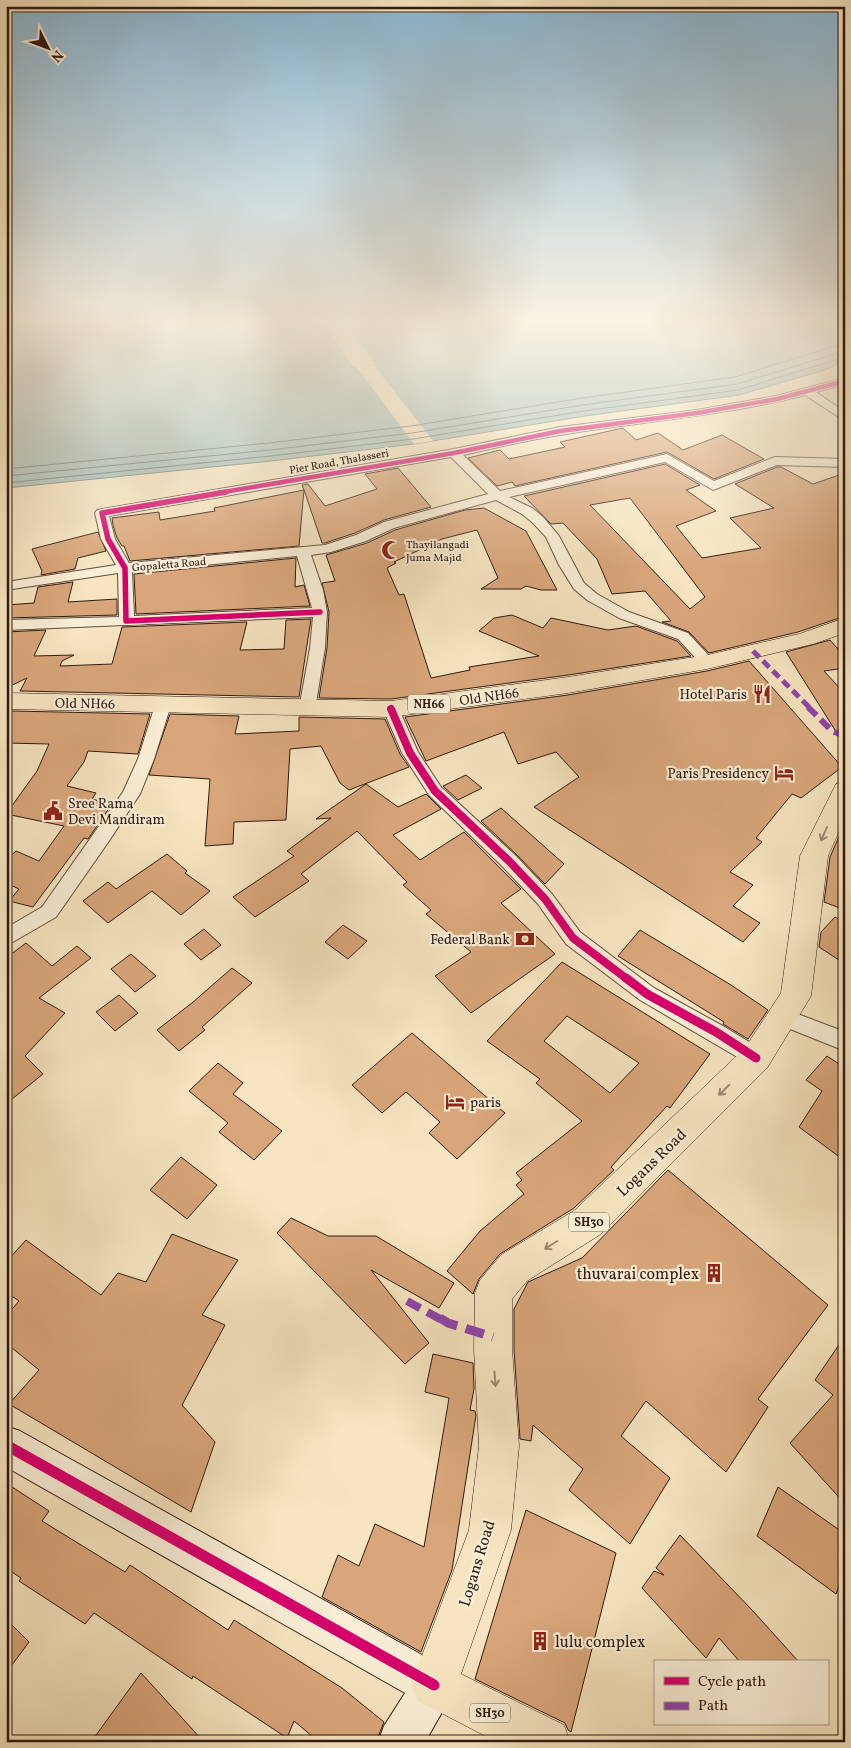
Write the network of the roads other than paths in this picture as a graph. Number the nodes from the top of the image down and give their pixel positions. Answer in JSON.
{"nodes":[{"id":1,"x":750,"y":404,"type":"edge"},
{"id":2,"x":824,"y":404,"type":"edge"},
{"id":3,"x":845,"y":418,"type":"edge"},
{"id":4,"x":454,"y":453,"type":"junction"},
{"id":5,"x":845,"y":463,"type":"edge"},
{"id":6,"x":497,"y":496,"type":"junction"},
{"id":7,"x":304,"y":552,"type":"junction"},
{"id":8,"x":125,"y":568,"type":"junction"},
{"id":9,"x":6,"y":586,"type":"edge"},
{"id":10,"x":320,"y":612,"type":"junction"},
{"id":11,"x":126,"y":621,"type":"junction"},
{"id":12,"x":6,"y":625,"type":"edge"},
{"id":13,"x":845,"y":625,"type":"edge"},
{"id":14,"x":706,"y":662,"type":"junction"},
{"id":15,"x":6,"y":701,"type":"edge"},
{"id":16,"x":163,"y":705,"type":"junction"},
{"id":17,"x":307,"y":708,"type":"junction"},
{"id":18,"x":391,"y":709,"type":"junction"},
{"id":19,"x":845,"y":790,"type":"edge"},
{"id":20,"x":6,"y":938,"type":"edge"},
{"id":21,"x":782,"y":1017,"type":"junction"},
{"id":22,"x":845,"y":1042,"type":"edge"},
{"id":23,"x":756,"y":1058,"type":"junction"},
{"id":24,"x":6,"y":1445,"type":"edge"},
{"id":25,"x":434,"y":1685,"type":"junction"},
{"id":26,"x":400,"y":1742,"type":"edge"},
{"id":27,"x":546,"y":1742,"type":"edge"}],
"edges":[{"from":1,"to":4,"type":"street","name":"Pier Road, Thalasseri"},
{"from":2,"to":3,"type":"street"},
{"from":4,"to":6,"type":"street"},
{"from":4,"to":8,"type":"street","name":"Pier Road, Thalasseri"},
{"from":5,"to":6,"type":"street","name":"Gopaletta Road"},
{"from":6,"to":7,"type":"street","name":"Gopaletta Road"},
{"from":6,"to":14,"type":"street"},
{"from":7,"to":8,"type":"street","name":"Gopaletta Road"},
{"from":7,"to":10,"type":"street"},
{"from":8,"to":9,"type":"street","name":"Gopaletta Road"},
{"from":8,"to":11,"type":"street"},
{"from":10,"to":11,"type":"street"},
{"from":10,"to":17,"type":"street"},
{"from":11,"to":12,"type":"street"},
{"from":13,"to":14,"type":"main road","name":"Old NH66","number":"NH66"},
{"from":14,"to":18,"type":"main road","name":"Old NH66","number":"NH66"},
{"from":15,"to":16,"type":"main road","name":"Old NH66","number":"NH66"},
{"from":16,"to":17,"type":"main road","name":"Old NH66","number":"NH66"},
{"from":16,"to":20,"type":"street"},
{"from":17,"to":18,"type":"main road","name":"Old NH66","number":"NH66"},
{"from":18,"to":23,"type":"street"},
{"from":19,"to":21,"type":"main road","name":"Logans Road","number":"SH30","one_way":true},
{"from":21,"to":22,"type":"street"},
{"from":21,"to":23,"type":"main road","name":"Logans Road","number":"SH30"},
{"from":23,"to":25,"type":"main road","name":"Logans Road","number":"SH30","one_way":true},
{"from":24,"to":25,"type":"street"},
{"from":25,"to":26,"type":"street","name":"Logans Road"},
{"from":25,"to":27,"type":"main road","number":"SH30"}]}
